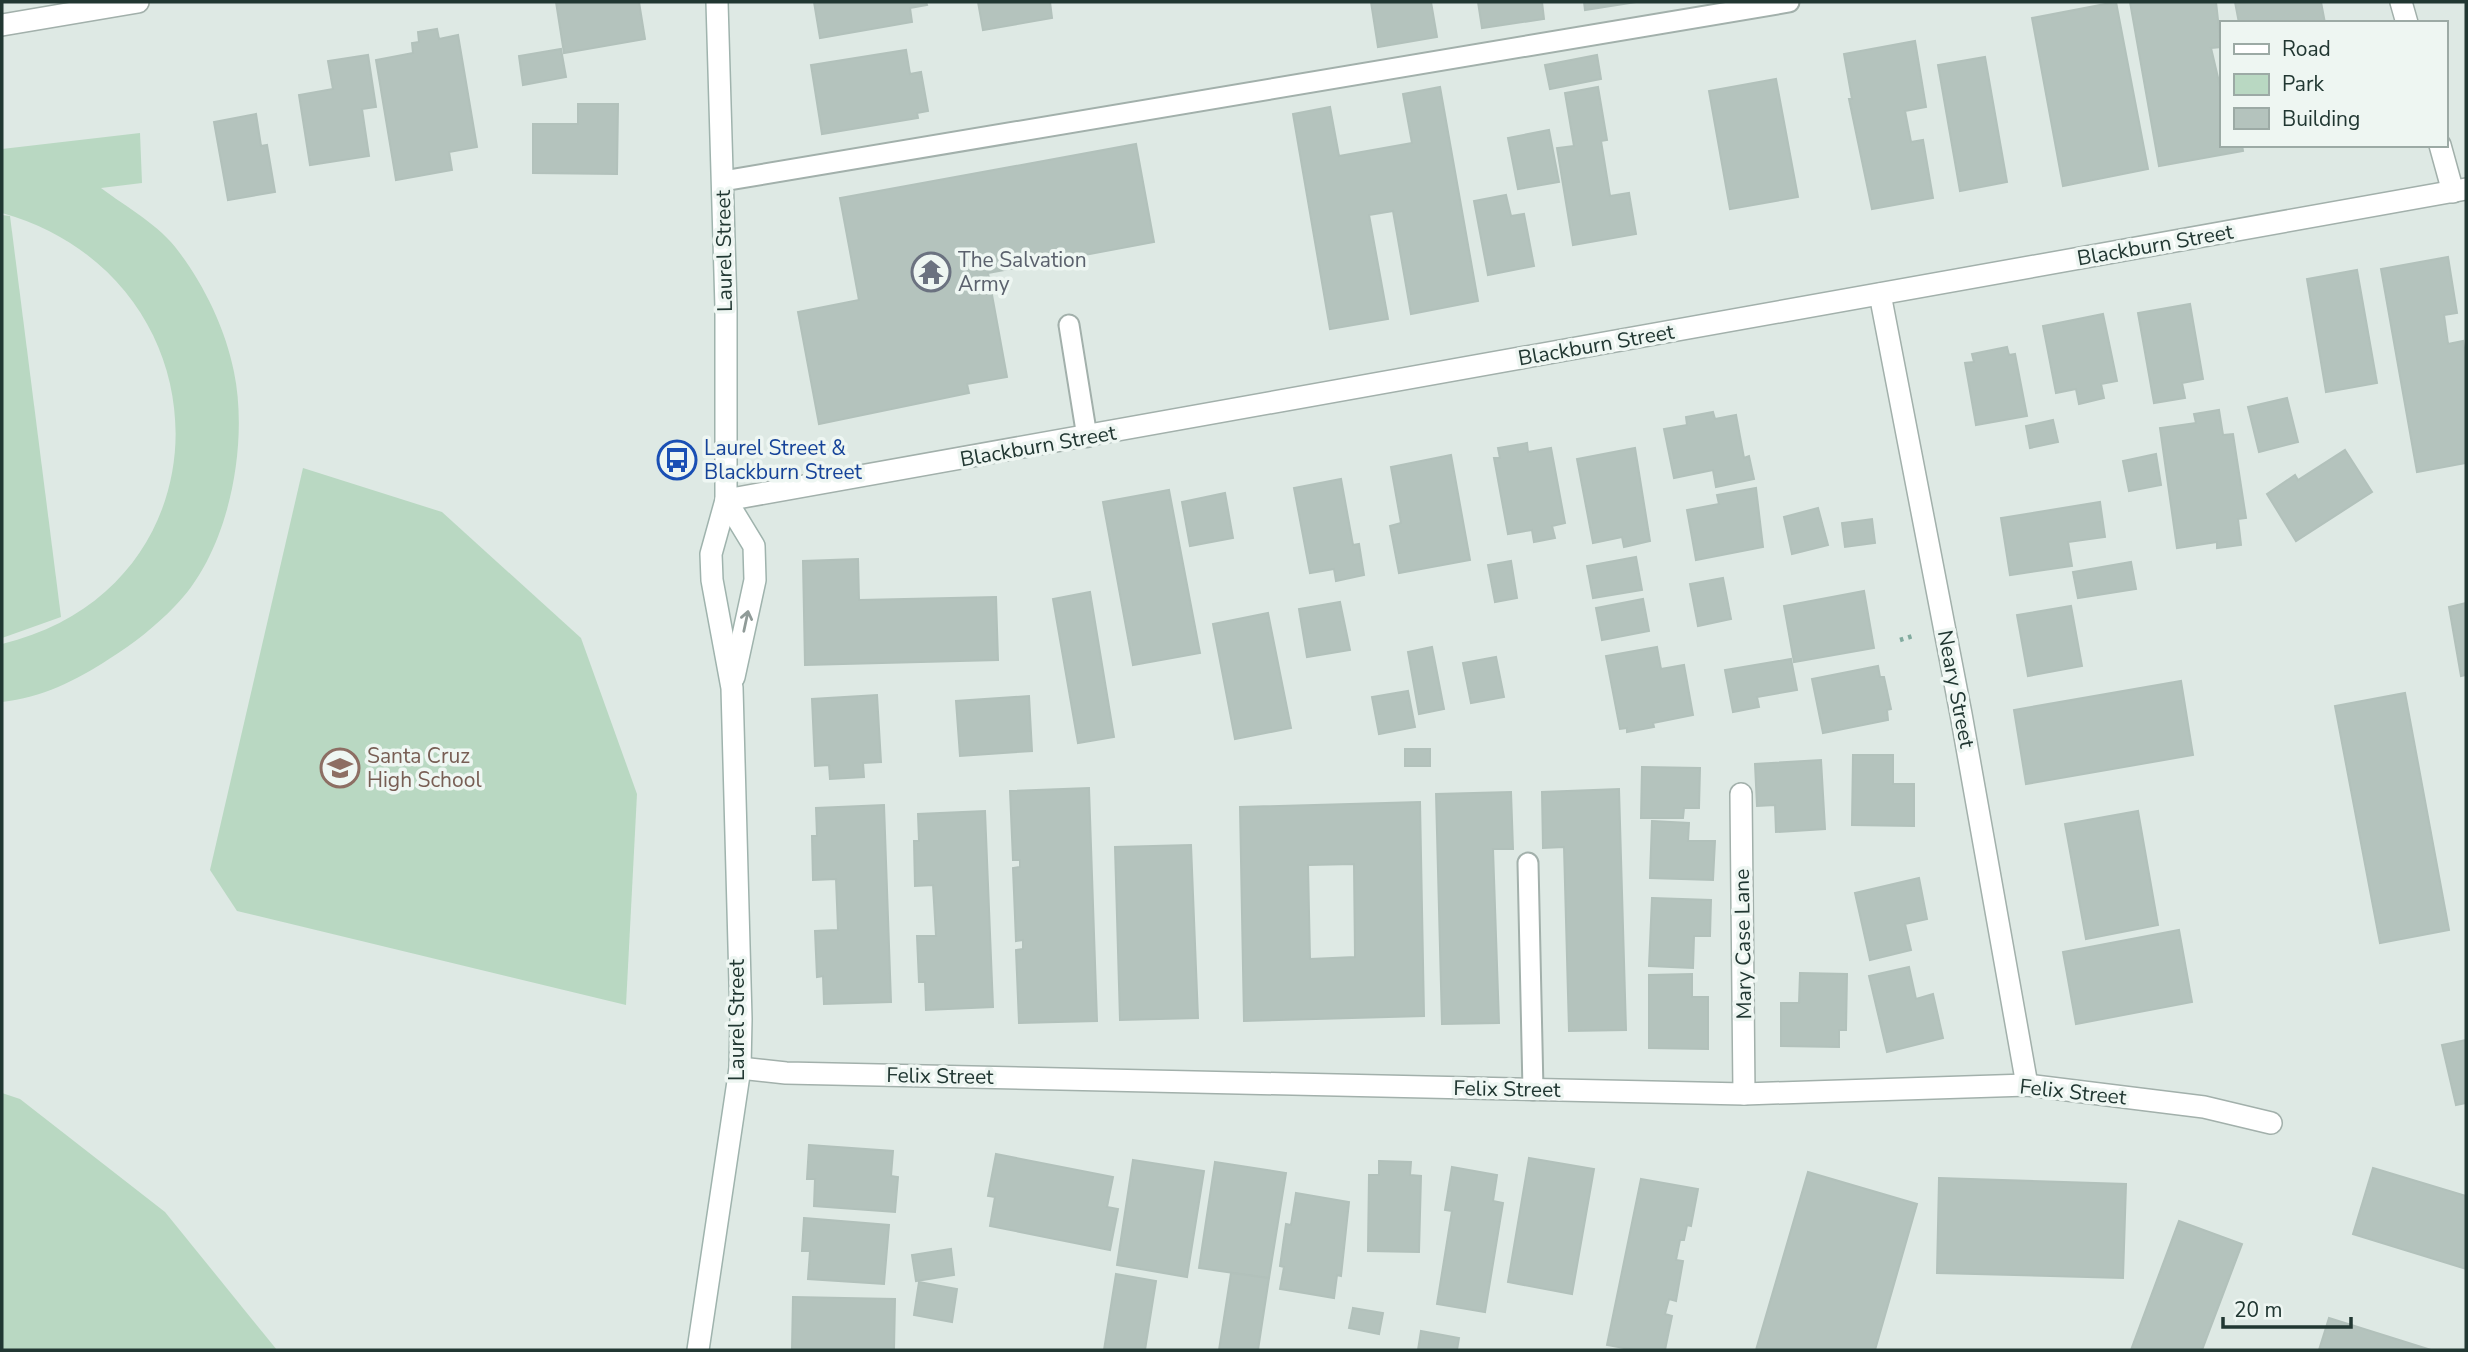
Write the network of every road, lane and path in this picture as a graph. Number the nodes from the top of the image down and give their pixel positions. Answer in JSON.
{"nodes":[{"id":1,"x":138,"y":2,"type":"edge"},
{"id":2,"x":717,"y":2,"type":"edge"},
{"id":3,"x":1788,"y":2,"type":"edge"},
{"id":4,"x":2401,"y":2,"type":"edge"},
{"id":5,"x":27,"y":11,"type":"edge"},
{"id":6,"x":2406,"y":21,"type":"edge"},
{"id":7,"x":2,"y":25,"type":"edge"},
{"id":8,"x":2441,"y":147,"type":"edge"},
{"id":9,"x":723,"y":181,"type":"junction"},
{"id":10,"x":2460,"y":190,"type":"edge"},
{"id":11,"x":1880,"y":295,"type":"junction"},
{"id":12,"x":1069,"y":325,"type":"dead end"},
{"id":13,"x":1087,"y":437,"type":"junction"},
{"id":14,"x":726,"y":500,"type":"junction"},
{"id":15,"x":732,"y":688,"type":"junction"},
{"id":16,"x":1741,"y":794,"type":"dead end"},
{"id":17,"x":1528,"y":863,"type":"dead end"},
{"id":18,"x":740,"y":1068,"type":"junction"},
{"id":19,"x":2027,"y":1085,"type":"junction"},
{"id":20,"x":1533,"y":1090,"type":"junction"},
{"id":21,"x":1744,"y":1094,"type":"junction"},
{"id":22,"x":2271,"y":1123,"type":"dead end"},
{"id":23,"x":698,"y":1350,"type":"edge"}],
"edges":[{"from":1,"to":5,"type":"street"},
{"from":2,"to":9,"type":"street","name":"Laurel Street"},
{"from":3,"to":9,"type":"lane"},
{"from":4,"to":6,"type":"street"},
{"from":5,"to":7,"type":"street"},
{"from":8,"to":10,"type":"street"},
{"from":9,"to":14,"type":"street","name":"Laurel Street"},
{"from":10,"to":11,"type":"street","name":"Blackburn Street"},
{"from":11,"to":13,"type":"street","name":"Blackburn Street"},
{"from":11,"to":19,"type":"street","name":"Neary Street"},
{"from":12,"to":13,"type":"lane"},
{"from":13,"to":14,"type":"street","name":"Blackburn Street"},
{"from":14,"to":15,"type":"street","name":"Laurel Street"},
{"from":15,"to":14,"type":"street","name":"Laurel Street","one_way":true},
{"from":15,"to":18,"type":"street","name":"Laurel Street"},
{"from":16,"to":21,"type":"street","name":"Mary Case Lane"},
{"from":17,"to":20,"type":"lane"},
{"from":18,"to":20,"type":"street","name":"Felix Street"},
{"from":18,"to":23,"type":"street","name":"Laurel Street"},
{"from":19,"to":21,"type":"street","name":"Felix Street"},
{"from":19,"to":22,"type":"street","name":"Felix Street"},
{"from":20,"to":21,"type":"street","name":"Felix Street"}]}
